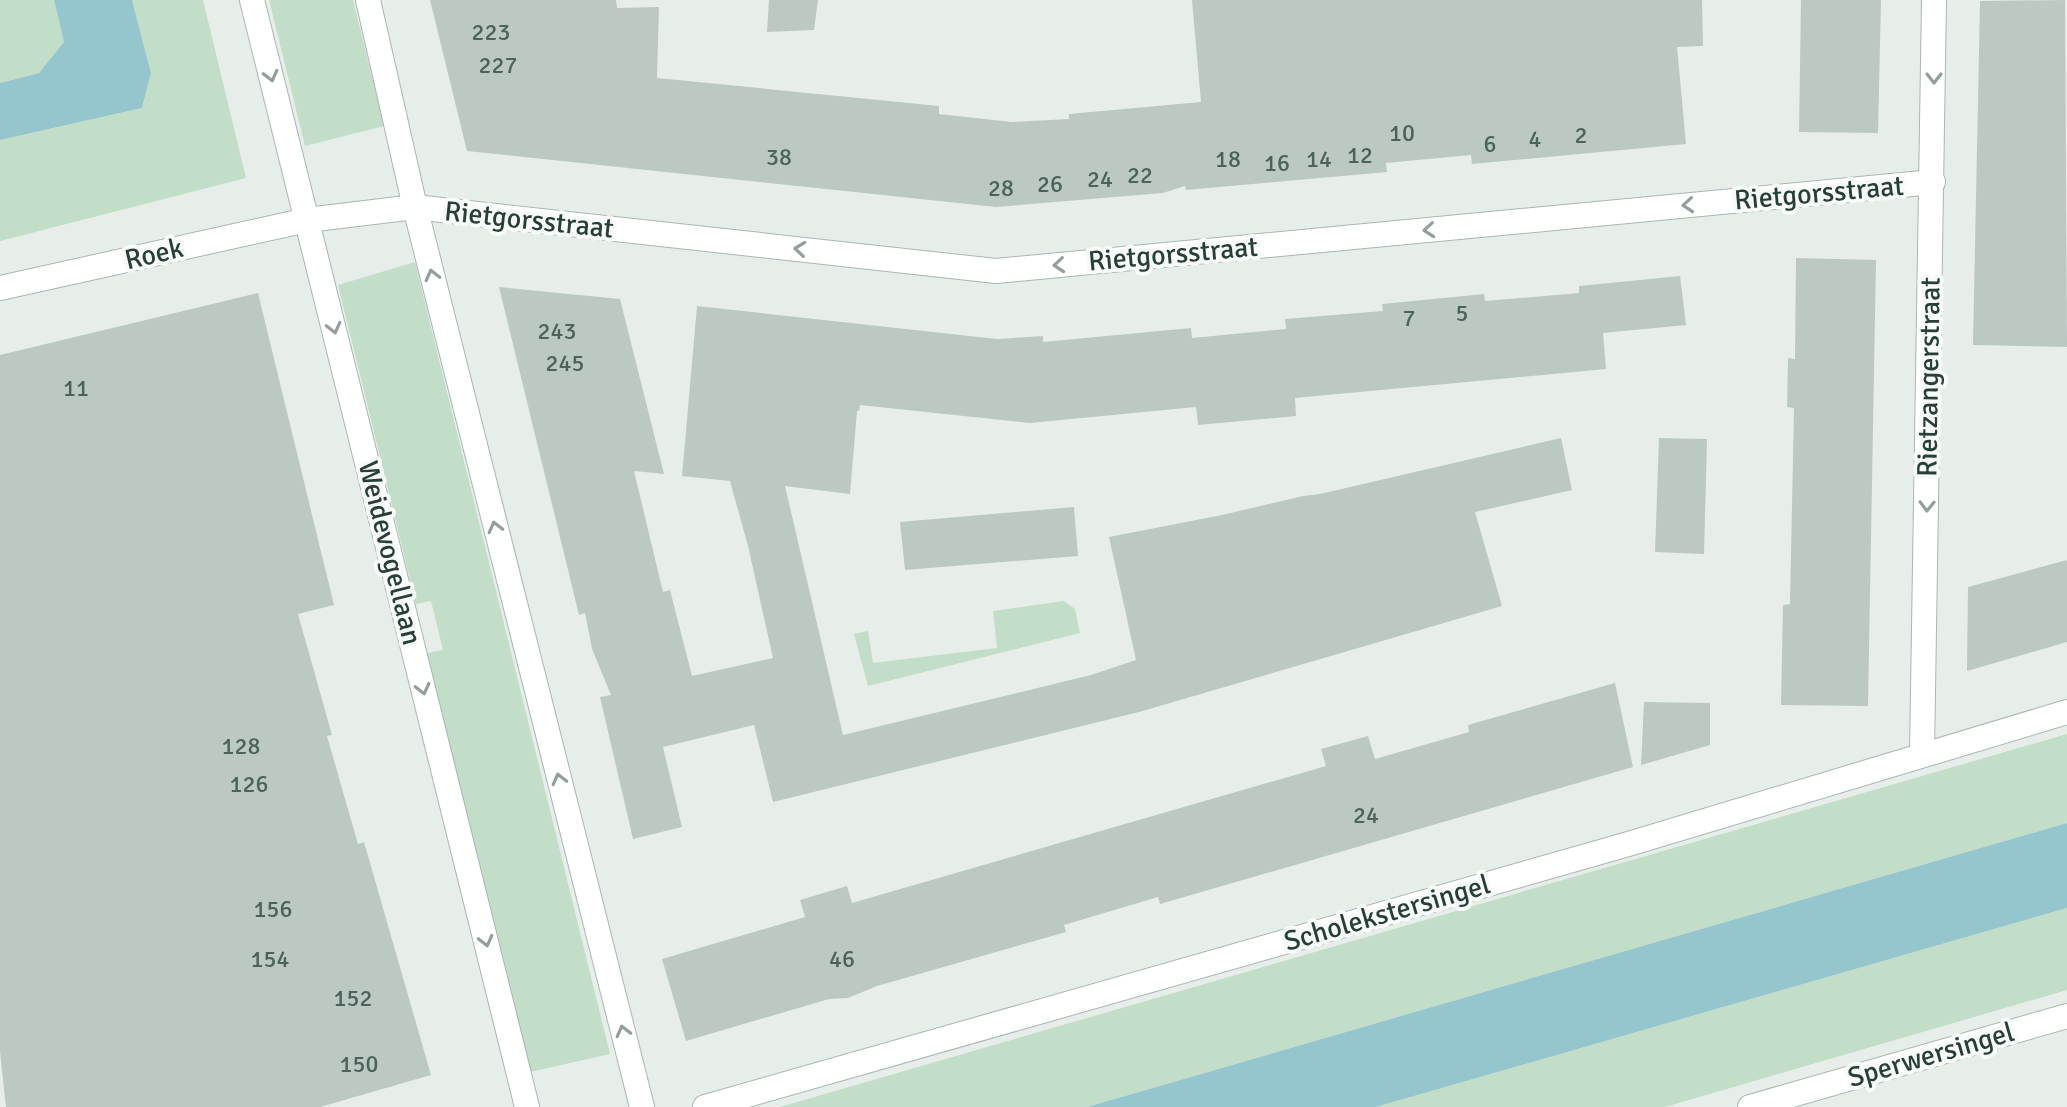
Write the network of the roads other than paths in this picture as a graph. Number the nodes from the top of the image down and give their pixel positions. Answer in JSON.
{"nodes":[{"id":1,"x":252,"y":0,"type":"edge"},
{"id":2,"x":368,"y":0,"type":"edge"},
{"id":3,"x":1934,"y":0,"type":"edge"},
{"id":4,"x":1933,"y":182,"type":"junction"},
{"id":5,"x":415,"y":207,"type":"junction"},
{"id":6,"x":307,"y":220,"type":"junction"},
{"id":7,"x":0,"y":288,"type":"edge"},
{"id":8,"x":2067,"y":712,"type":"edge"},
{"id":9,"x":1922,"y":754,"type":"junction"},
{"id":10,"x":2067,"y":1016,"type":"edge"},
{"id":11,"x":527,"y":1107,"type":"edge"},
{"id":12,"x":642,"y":1107,"type":"edge"},
{"id":13,"x":705,"y":1107,"type":"edge"},
{"id":14,"x":1750,"y":1107,"type":"edge"}],
"edges":[{"from":1,"to":6,"type":"street","name":"Weidevogellaan","one_way":true},
{"from":2,"to":5,"type":"street"},
{"from":3,"to":4,"type":"street","name":"Rietzangerstraat","one_way":true},
{"from":4,"to":5,"type":"street","name":"Rietgorsstraat","one_way":true},
{"from":4,"to":9,"type":"street","name":"Rietzangerstraat","one_way":true},
{"from":5,"to":6,"type":"street","name":"Rietgorsstraat"},
{"from":12,"to":5,"type":"street","one_way":true},
{"from":6,"to":7,"type":"street","name":"Roek"},
{"from":6,"to":11,"type":"street","name":"Weidevogellaan","one_way":true},
{"from":8,"to":9,"type":"street","name":"Scholekstersingel"},
{"from":9,"to":13,"type":"street","name":"Scholekstersingel"},
{"from":10,"to":14,"type":"street","name":"Sperwersingel"}]}
